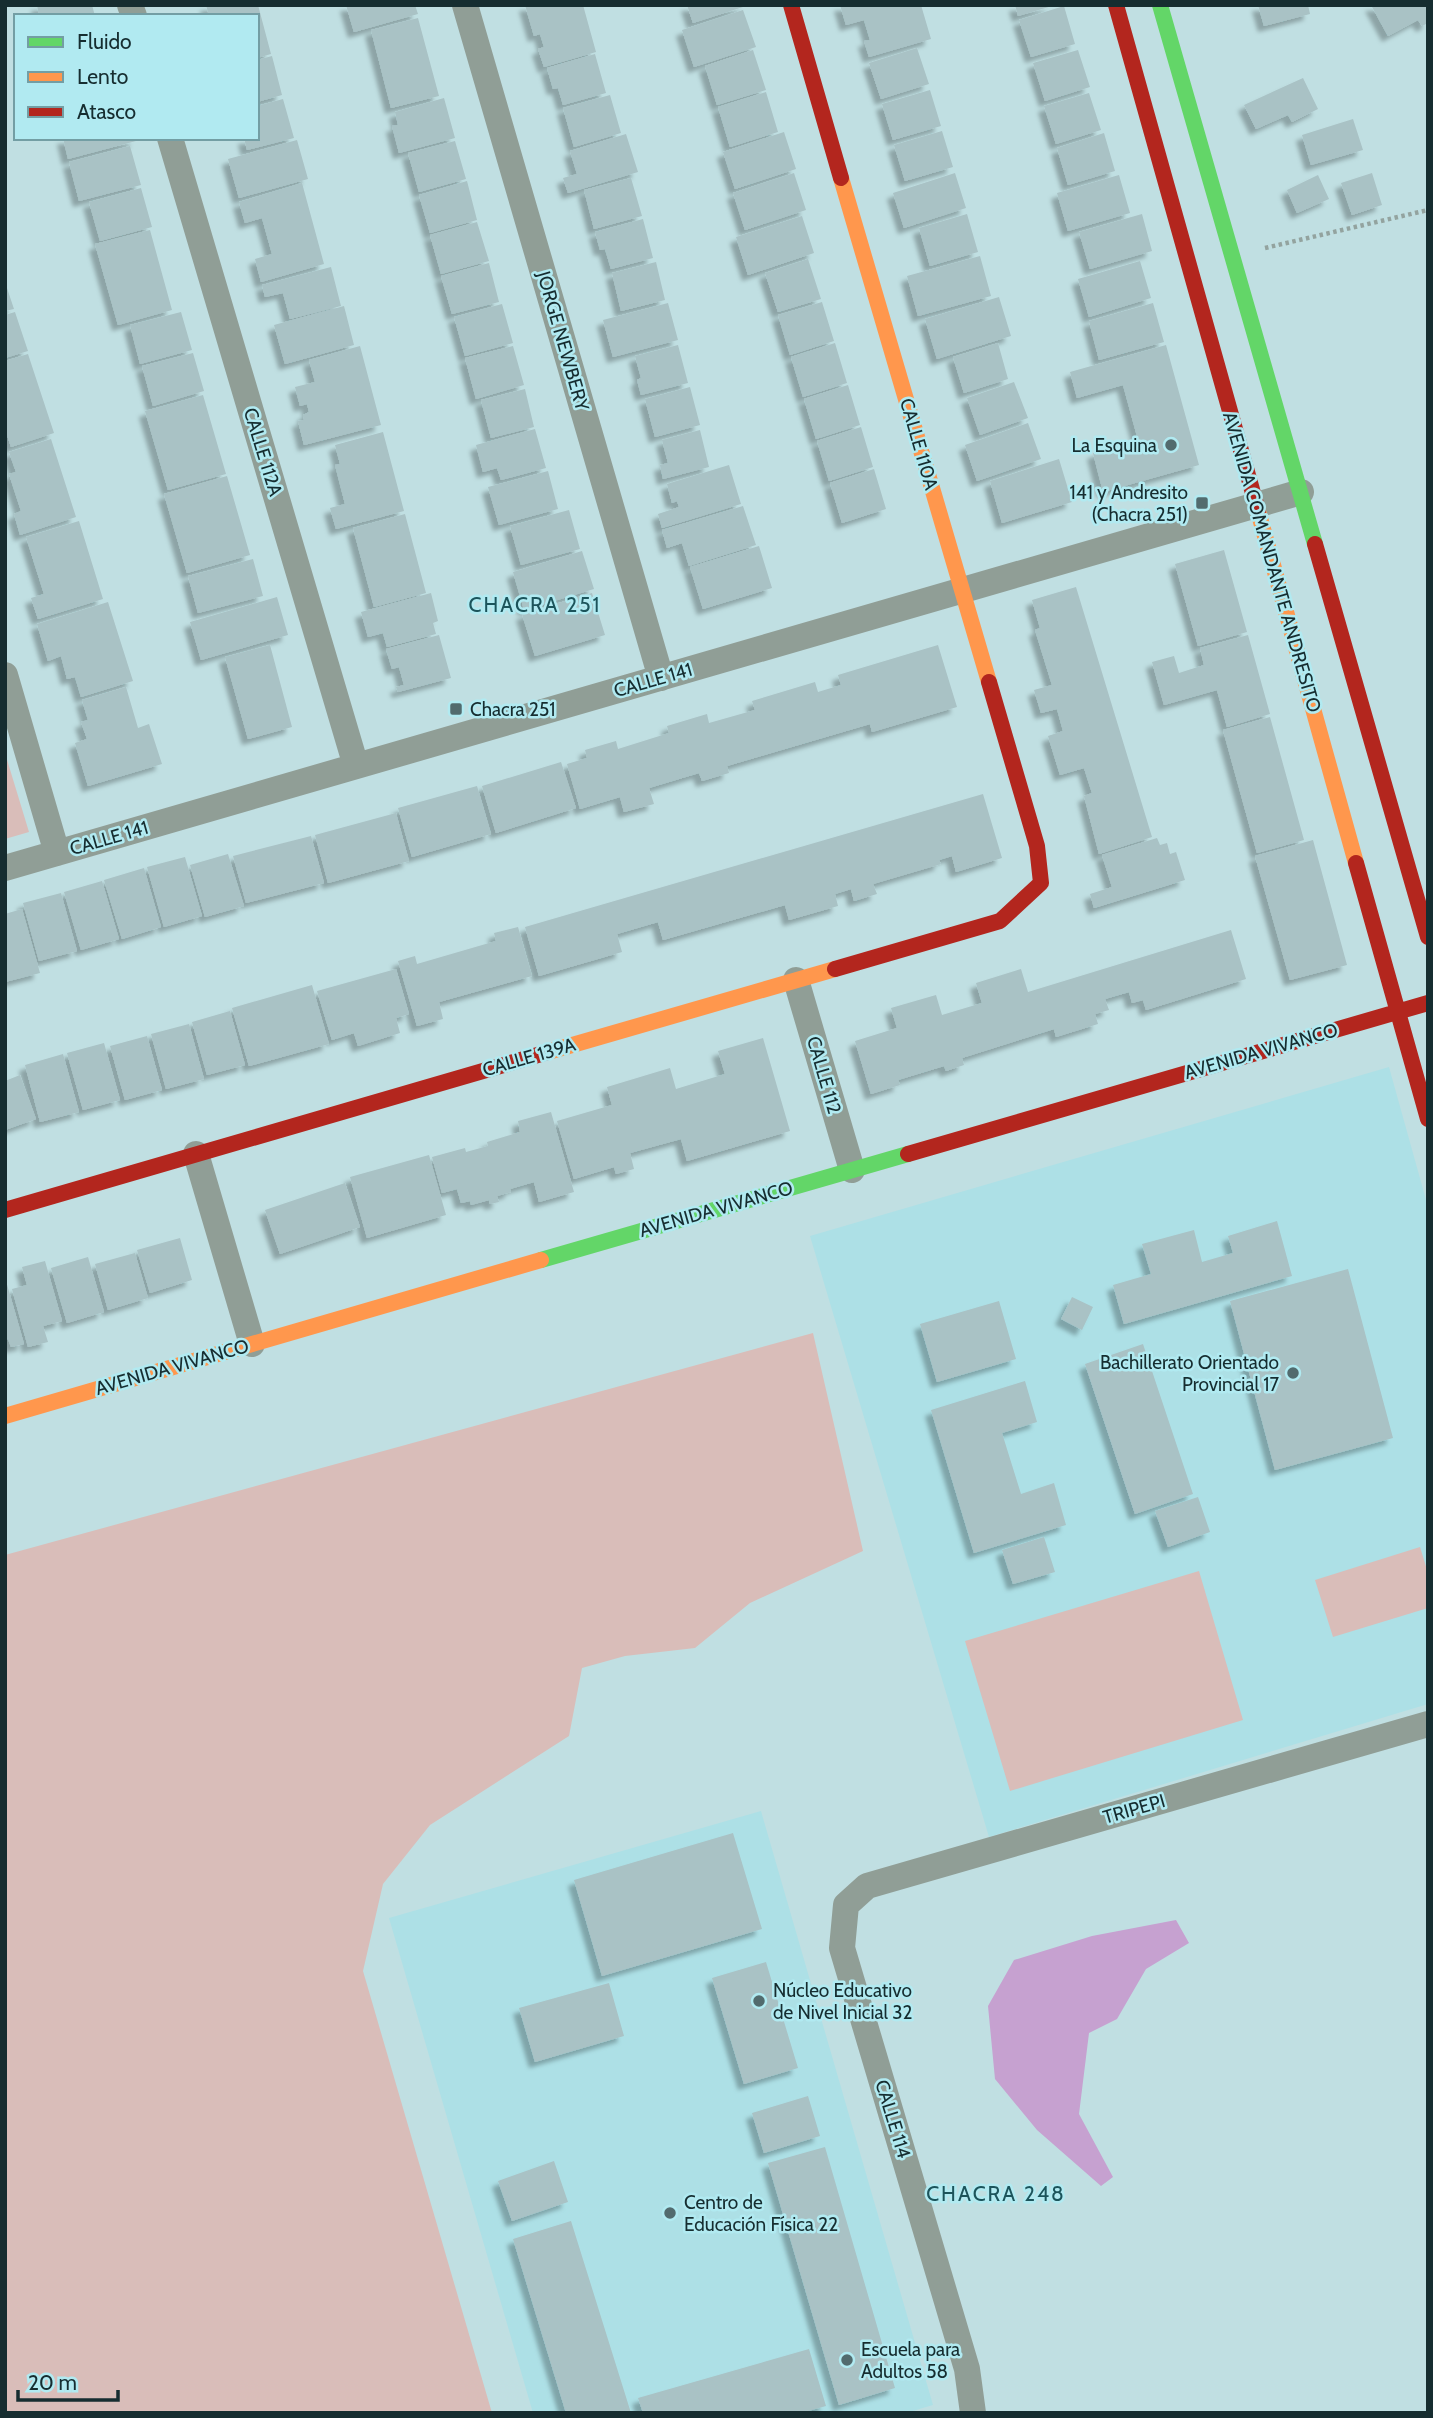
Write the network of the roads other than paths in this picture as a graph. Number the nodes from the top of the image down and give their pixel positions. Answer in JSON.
{"nodes":[{"id":1,"x":465,"y":5,"type":"edge"},
{"id":2,"x":792,"y":5,"type":"edge"},
{"id":3,"x":1116,"y":5,"type":"edge"},
{"id":4,"x":1160,"y":5,"type":"edge"},
{"id":5,"x":171,"y":140,"type":"edge"},
{"id":6,"x":1301,"y":492,"type":"junction"},
{"id":7,"x":1255,"y":505,"type":"junction"},
{"id":8,"x":962,"y":590,"type":"junction"},
{"id":9,"x":5,"y":675,"type":"edge"},
{"id":10,"x":661,"y":678,"type":"junction"},
{"id":11,"x":356,"y":766,"type":"junction"},
{"id":12,"x":57,"y":853,"type":"junction"},
{"id":13,"x":5,"y":868,"type":"edge"},
{"id":14,"x":1041,"y":883,"type":"joint"},
{"id":15,"x":1428,"y":937,"type":"edge"},
{"id":16,"x":796,"y":980,"type":"junction"},
{"id":17,"x":1428,"y":1003,"type":"edge"},
{"id":18,"x":1397,"y":1011,"type":"junction"},
{"id":19,"x":1428,"y":1119,"type":"edge"},
{"id":20,"x":196,"y":1154,"type":"junction"},
{"id":21,"x":852,"y":1170,"type":"junction"},
{"id":22,"x":5,"y":1210,"type":"edge"},
{"id":23,"x":252,"y":1344,"type":"junction"},
{"id":24,"x":5,"y":1416,"type":"edge"},
{"id":25,"x":1428,"y":1724,"type":"edge"},
{"id":26,"x":846,"y":1905,"type":"joint"},
{"id":27,"x":973,"y":2413,"type":"edge"}],
"edges":[{"from":1,"to":10,"type":"street","name":"JORGE NEWBERY"},
{"from":2,"to":8,"type":"street","name":"CALLE 110A"},
{"from":3,"to":7,"type":"street","name":"AVENIDA COMANDANTE ANDRESITO"},
{"from":4,"to":6,"type":"street"},
{"from":5,"to":11,"type":"street","name":"CALLE 112A"},
{"from":6,"to":7,"type":"street","name":"CALLE 141"},
{"from":6,"to":15,"type":"street"},
{"from":7,"to":8,"type":"street","name":"CALLE 141"},
{"from":7,"to":18,"type":"street","name":"AVENIDA COMANDANTE ANDRESITO"},
{"from":8,"to":10,"type":"street","name":"CALLE 141"},
{"from":8,"to":14,"type":"street","name":"CALLE 110A"},
{"from":9,"to":12,"type":"street"},
{"from":10,"to":11,"type":"street","name":"CALLE 141"},
{"from":11,"to":12,"type":"street","name":"CALLE 141"},
{"from":12,"to":13,"type":"street","name":"CALLE 141"},
{"from":14,"to":16,"type":"street","name":"CALLE 139A"},
{"from":16,"to":20,"type":"street","name":"CALLE 139A"},
{"from":16,"to":21,"type":"street","name":"CALLE 112"},
{"from":17,"to":18,"type":"street","name":"AVENIDA VIVANCO"},
{"from":18,"to":19,"type":"street","name":"AVENIDA COMANDANTE ANDRESITO"},
{"from":18,"to":21,"type":"street","name":"AVENIDA VIVANCO"},
{"from":20,"to":22,"type":"street","name":"CALLE 139A"},
{"from":20,"to":23,"type":"street"},
{"from":21,"to":23,"type":"street","name":"AVENIDA VIVANCO"},
{"from":23,"to":24,"type":"street","name":"AVENIDA VIVANCO"},
{"from":25,"to":26,"type":"street","name":"TRIPEPI"},
{"from":26,"to":27,"type":"street","name":"CALLE 114"}]}
